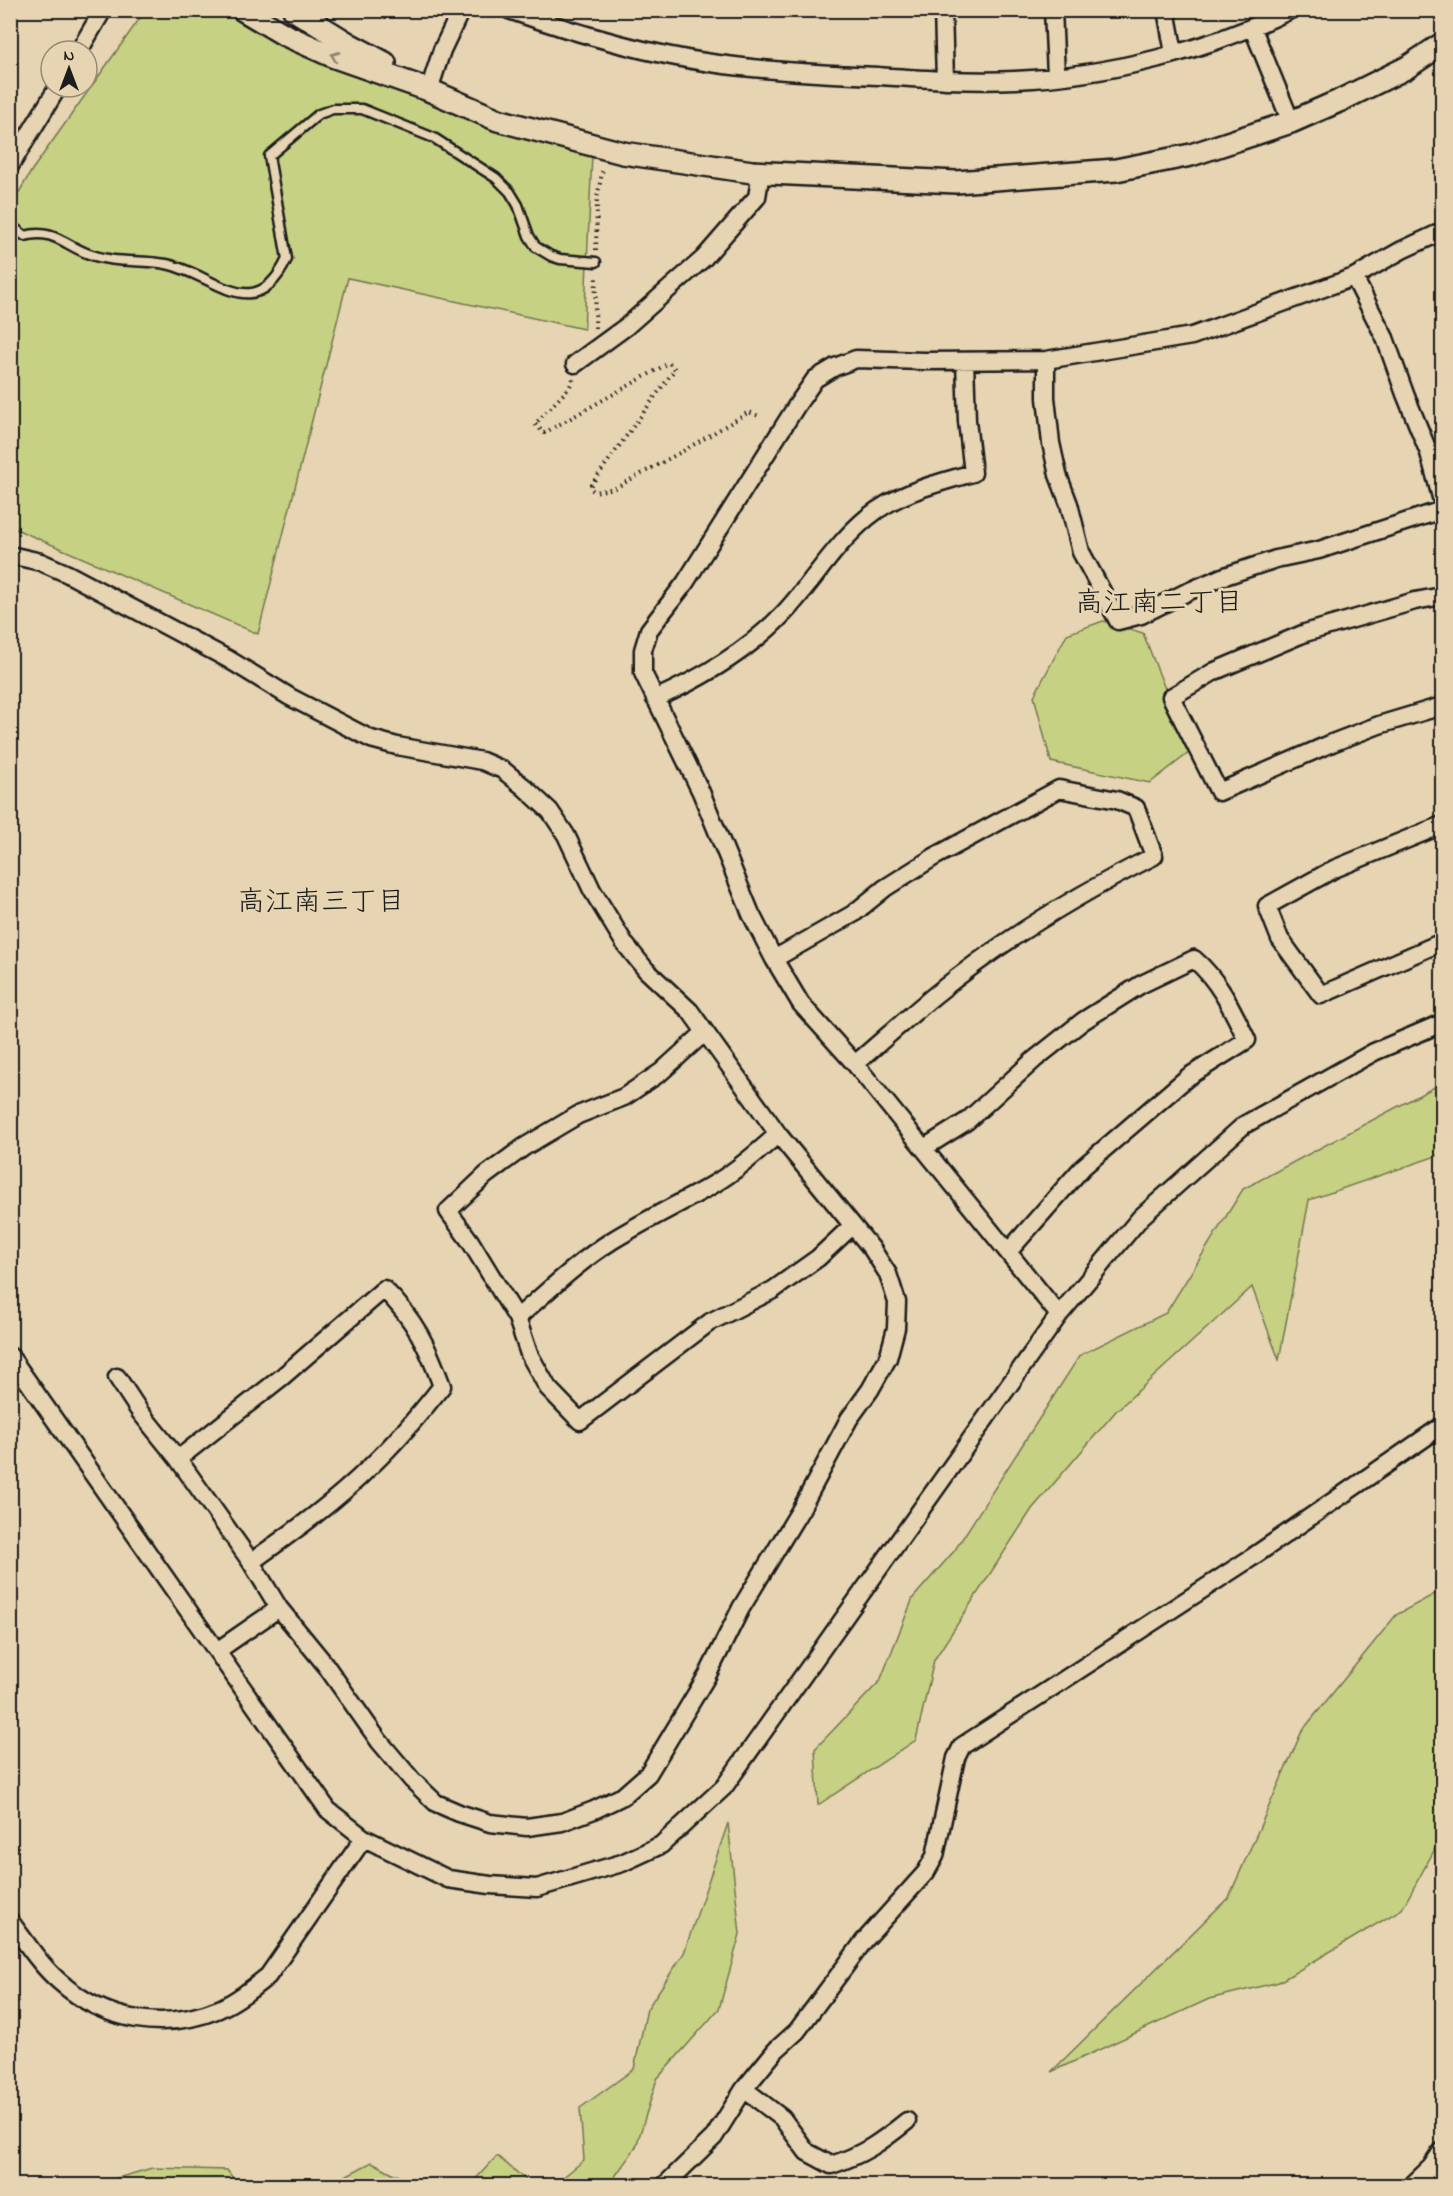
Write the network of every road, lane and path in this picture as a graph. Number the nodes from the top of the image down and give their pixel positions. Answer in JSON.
{"nodes":[{"id":1,"x":103,"y":10,"type":"edge"},
{"id":2,"x":243,"y":10,"type":"edge"},
{"id":3,"x":294,"y":10,"type":"edge"},
{"id":4,"x":461,"y":10,"type":"edge"},
{"id":5,"x":509,"y":10,"type":"edge"},
{"id":6,"x":943,"y":10,"type":"edge"},
{"id":7,"x":1053,"y":10,"type":"edge"},
{"id":8,"x":1166,"y":10,"type":"edge"},
{"id":9,"x":1290,"y":10,"type":"edge"},
{"id":10,"x":1253,"y":29,"type":"junction"},
{"id":11,"x":86,"y":39,"type":"edge"},
{"id":12,"x":1443,"y":44,"type":"edge"},
{"id":13,"x":1174,"y":53,"type":"junction"},
{"id":14,"x":1056,"y":75,"type":"junction"},
{"id":15,"x":945,"y":80,"type":"junction"},
{"id":16,"x":429,"y":90,"type":"junction"},
{"id":17,"x":50,"y":99,"type":"edge"},
{"id":18,"x":1291,"y":122,"type":"junction"},
{"id":19,"x":10,"y":166,"type":"edge"},
{"id":20,"x":761,"y":173,"type":"junction"},
{"id":21,"x":10,"y":225,"type":"edge"},
{"id":22,"x":1443,"y":234,"type":"edge"},
{"id":23,"x":596,"y":262,"type":"dead end"},
{"id":24,"x":1354,"y":277,"type":"junction"},
{"id":25,"x":1046,"y":360,"type":"junction"},
{"id":26,"x":964,"y":361,"type":"junction"},
{"id":27,"x":575,"y":364,"type":"joint"},
{"id":28,"x":759,"y":416,"type":"dead end"},
{"id":29,"x":1443,"y":501,"type":"edge"},
{"id":30,"x":1443,"y":510,"type":"edge"},
{"id":31,"x":10,"y":555,"type":"edge"},
{"id":32,"x":1443,"y":596,"type":"edge"},
{"id":33,"x":655,"y":699,"type":"junction"},
{"id":34,"x":1443,"y":706,"type":"edge"},
{"id":35,"x":1443,"y":825,"type":"edge"},
{"id":36,"x":1443,"y":942,"type":"edge"},
{"id":37,"x":774,"y":959,"type":"junction"},
{"id":38,"x":1443,"y":1023,"type":"edge"},
{"id":39,"x":705,"y":1032,"type":"junction"},
{"id":40,"x":855,"y":1064,"type":"junction"},
{"id":41,"x":778,"y":1134,"type":"junction"},
{"id":42,"x":924,"y":1148,"type":"junction"},
{"id":43,"x":852,"y":1226,"type":"junction"},
{"id":44,"x":1008,"y":1251,"type":"junction"},
{"id":45,"x":1059,"y":1315,"type":"junction"},
{"id":46,"x":517,"y":1318,"type":"junction"},
{"id":47,"x":10,"y":1356,"type":"edge"},
{"id":48,"x":117,"y":1377,"type":"dead end"},
{"id":49,"x":1443,"y":1426,"type":"edge"},
{"id":50,"x":178,"y":1459,"type":"junction"},
{"id":51,"x":251,"y":1562,"type":"junction"},
{"id":52,"x":279,"y":1608,"type":"junction"},
{"id":53,"x":217,"y":1651,"type":"junction"},
{"id":54,"x":364,"y":1838,"type":"junction"},
{"id":55,"x":10,"y":1921,"type":"edge"},
{"id":56,"x":744,"y":2089,"type":"junction"},
{"id":57,"x":907,"y":2121,"type":"dead end"},
{"id":58,"x":1443,"y":2151,"type":"edge"},
{"id":59,"x":664,"y":2186,"type":"edge"},
{"id":60,"x":1411,"y":2186,"type":"edge"}],
"edges":[{"from":1,"to":11,"type":"street"},
{"from":16,"to":2,"type":"street","one_way":true},
{"from":3,"to":16,"type":"street"},
{"from":4,"to":16,"type":"street"},
{"from":5,"to":15,"type":"street"},
{"from":6,"to":15,"type":"street"},
{"from":7,"to":14,"type":"street"},
{"from":8,"to":13,"type":"street"},
{"from":9,"to":10,"type":"street"},
{"from":10,"to":13,"type":"street"},
{"from":10,"to":18,"type":"street"},
{"from":12,"to":18,"type":"street"},
{"from":13,"to":14,"type":"street"},
{"from":14,"to":15,"type":"street"},
{"from":16,"to":20,"type":"street"},
{"from":17,"to":19,"type":"street"},
{"from":18,"to":20,"type":"street"},
{"from":20,"to":27,"type":"street"},
{"from":21,"to":23,"type":"lane"},
{"from":22,"to":24,"type":"street"},
{"from":24,"to":25,"type":"street"},
{"from":24,"to":29,"type":"street"},
{"from":25,"to":26,"type":"street"},
{"from":25,"to":30,"type":"street"},
{"from":26,"to":33,"type":"street"},
{"from":26,"to":33,"type":"street"},
{"from":27,"to":28,"type":"path"},
{"from":31,"to":39,"type":"street"},
{"from":32,"to":34,"type":"street"},
{"from":33,"to":37,"type":"street"},
{"from":35,"to":36,"type":"street"},
{"from":37,"to":40,"type":"street"},
{"from":37,"to":40,"type":"street"},
{"from":38,"to":45,"type":"street"},
{"from":39,"to":41,"type":"street"},
{"from":39,"to":46,"type":"street"},
{"from":40,"to":42,"type":"street"},
{"from":41,"to":43,"type":"street"},
{"from":41,"to":46,"type":"street"},
{"from":42,"to":44,"type":"street"},
{"from":42,"to":44,"type":"street"},
{"from":43,"to":46,"type":"street"},
{"from":43,"to":52,"type":"street"},
{"from":44,"to":45,"type":"street"},
{"from":45,"to":54,"type":"street"},
{"from":47,"to":53,"type":"street"},
{"from":48,"to":50,"type":"street"},
{"from":49,"to":56,"type":"street"},
{"from":50,"to":51,"type":"street"},
{"from":50,"to":51,"type":"street"},
{"from":51,"to":52,"type":"street"},
{"from":52,"to":53,"type":"street"},
{"from":53,"to":54,"type":"street"},
{"from":54,"to":55,"type":"street"},
{"from":56,"to":57,"type":"street"},
{"from":56,"to":59,"type":"street"},
{"from":58,"to":60,"type":"street"}]}
